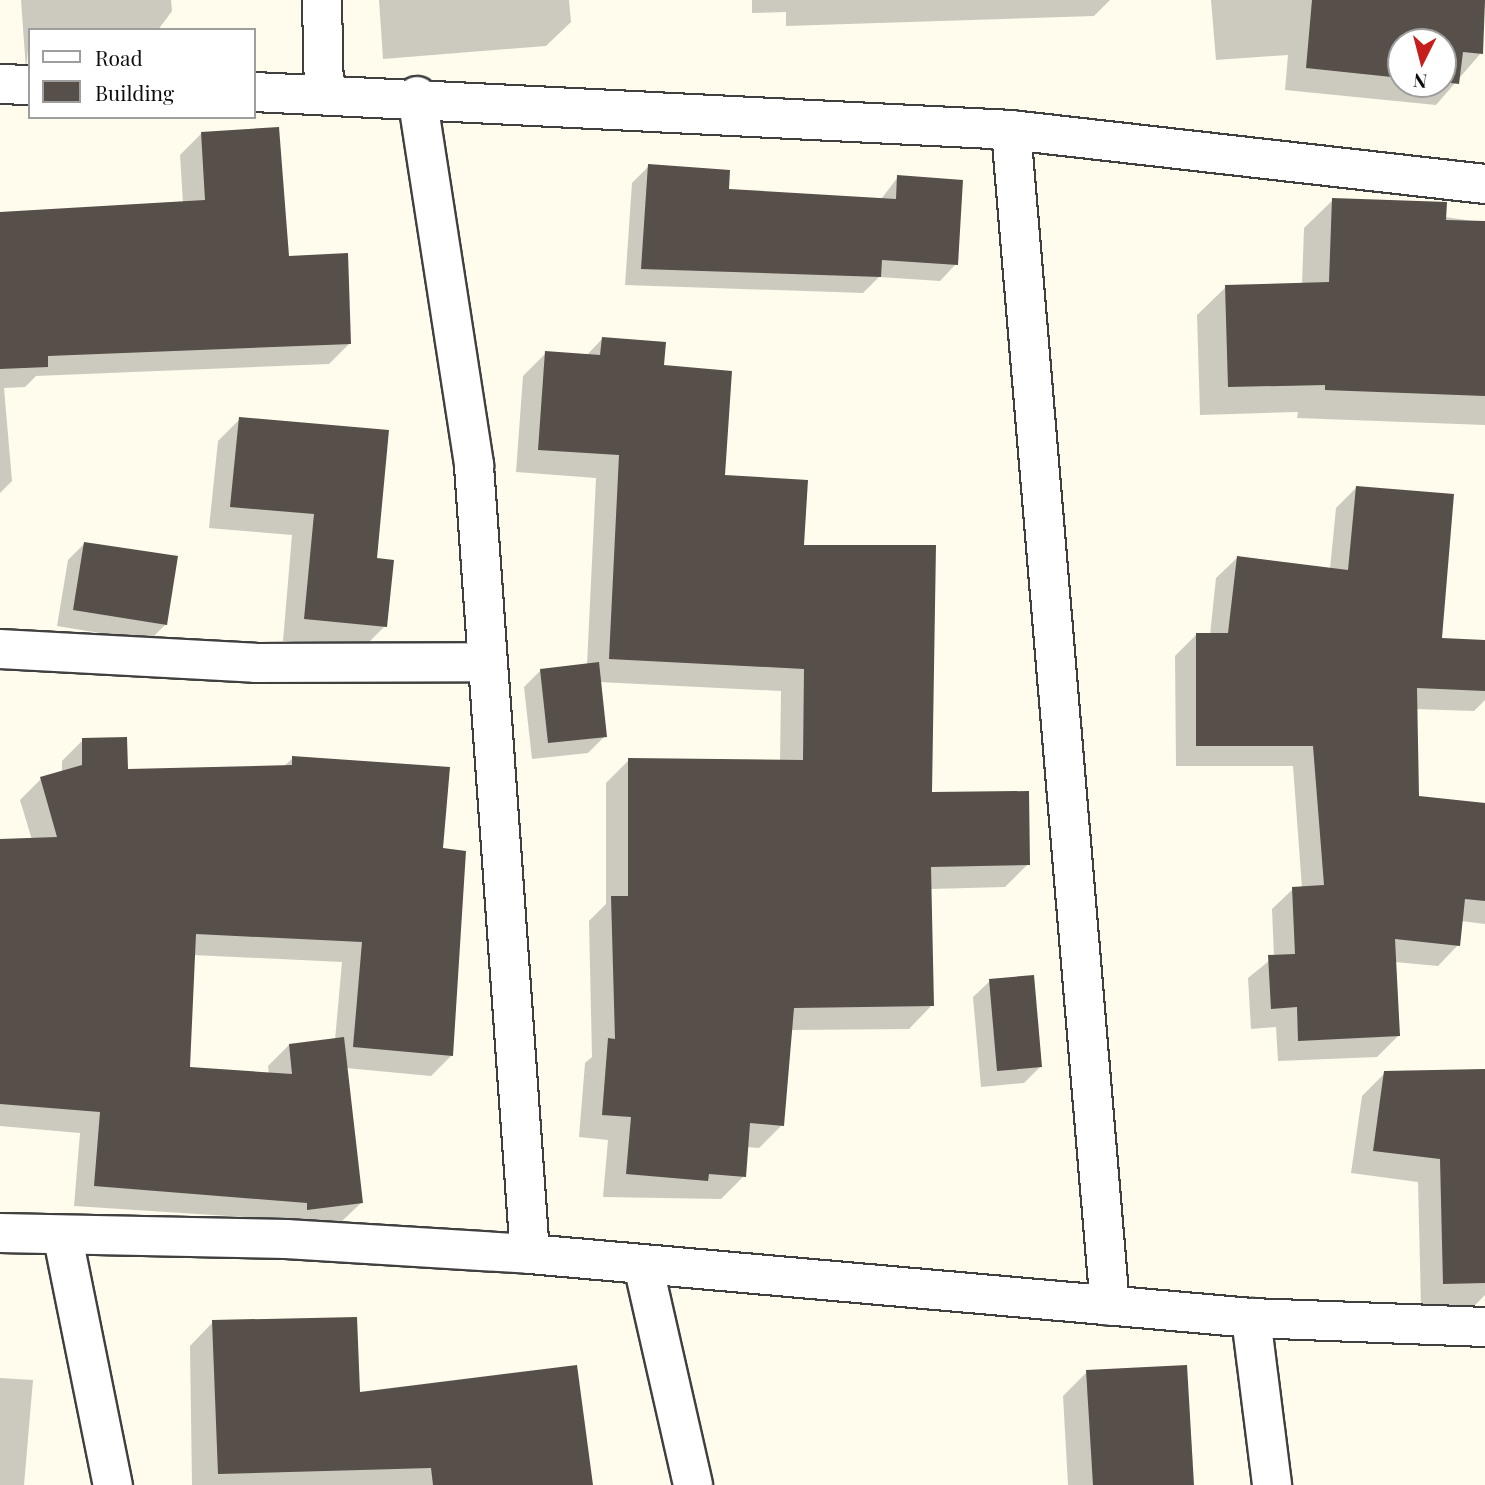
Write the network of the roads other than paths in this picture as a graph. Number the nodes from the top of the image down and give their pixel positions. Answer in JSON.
{"nodes":[{"id":1,"x":322,"y":0,"type":"edge"},
{"id":2,"x":0,"y":84,"type":"edge"},
{"id":3,"x":28,"y":85,"type":"edge"},
{"id":4,"x":256,"y":92,"type":"edge"},
{"id":5,"x":324,"y":95,"type":"junction"},
{"id":6,"x":418,"y":96,"type":"junction"},
{"id":7,"x":1011,"y":130,"type":"junction"},
{"id":8,"x":1485,"y":184,"type":"edge"},
{"id":9,"x":0,"y":649,"type":"edge"},
{"id":10,"x":486,"y":662,"type":"junction"},
{"id":11,"x":0,"y":1233,"type":"edge"},
{"id":12,"x":63,"y":1238,"type":"junction"},
{"id":13,"x":530,"y":1254,"type":"junction"},
{"id":14,"x":644,"y":1269,"type":"junction"},
{"id":15,"x":1110,"y":1306,"type":"junction"},
{"id":16,"x":1251,"y":1318,"type":"junction"},
{"id":17,"x":1485,"y":1326,"type":"edge"},
{"id":18,"x":113,"y":1485,"type":"edge"},
{"id":19,"x":693,"y":1485,"type":"edge"},
{"id":20,"x":1272,"y":1485,"type":"edge"}],
"edges":[{"from":1,"to":5,"type":"street"},
{"from":2,"to":3,"type":"street"},
{"from":4,"to":5,"type":"street"},
{"from":5,"to":6,"type":"street"},
{"from":6,"to":7,"type":"street"},
{"from":6,"to":10,"type":"street"},
{"from":7,"to":8,"type":"street"},
{"from":7,"to":15,"type":"street"},
{"from":9,"to":10,"type":"street"},
{"from":10,"to":13,"type":"street"},
{"from":11,"to":12,"type":"street"},
{"from":12,"to":13,"type":"street"},
{"from":12,"to":18,"type":"street"},
{"from":13,"to":14,"type":"street"},
{"from":14,"to":15,"type":"street"},
{"from":14,"to":19,"type":"street"},
{"from":15,"to":16,"type":"street"},
{"from":16,"to":17,"type":"street"},
{"from":16,"to":20,"type":"street"}]}
